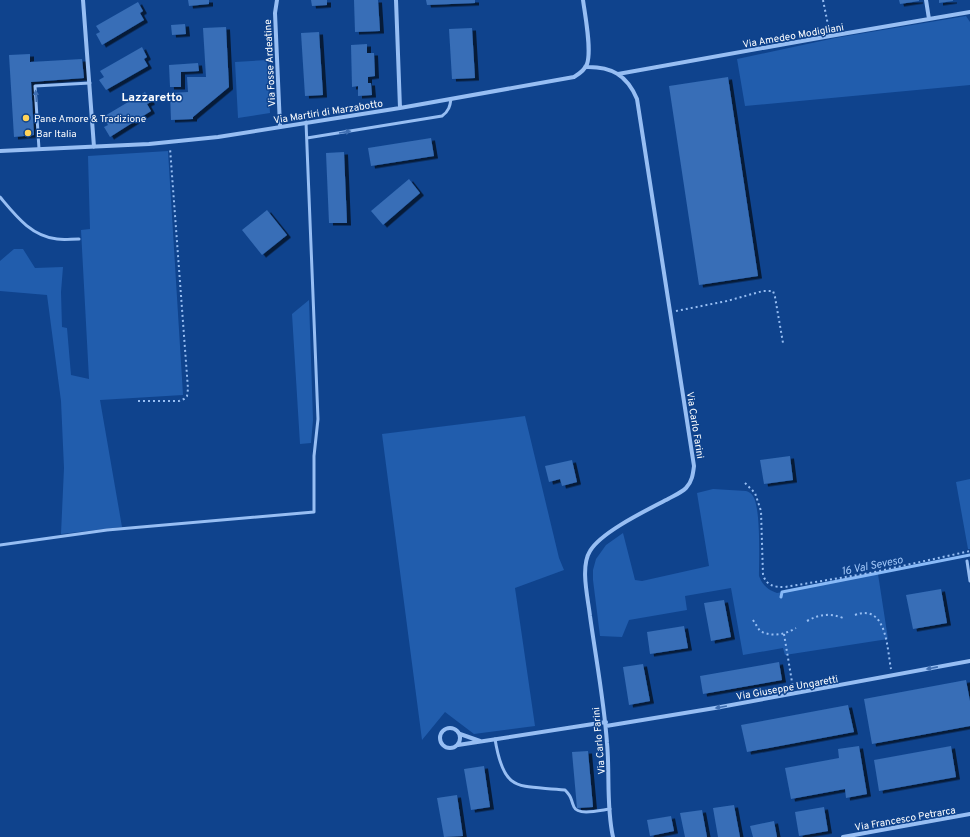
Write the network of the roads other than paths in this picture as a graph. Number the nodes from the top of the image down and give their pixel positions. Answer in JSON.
{"nodes":[{"id":1,"x":83,"y":0,"type":"edge"},
{"id":2,"x":277,"y":0,"type":"edge"},
{"id":3,"x":396,"y":0,"type":"edge"},
{"id":4,"x":583,"y":0,"type":"edge"},
{"id":5,"x":926,"y":0,"type":"edge"},
{"id":6,"x":970,"y":12,"type":"edge"},
{"id":7,"x":929,"y":19,"type":"junction"},
{"id":8,"x":586,"y":67,"type":"junction"},
{"id":9,"x":618,"y":74,"type":"junction"},
{"id":10,"x":90,"y":83,"type":"junction"},
{"id":11,"x":451,"y":99,"type":"junction"},
{"id":12,"x":400,"y":108,"type":"junction"},
{"id":13,"x":306,"y":122,"type":"junction"},
{"id":14,"x":280,"y":126,"type":"junction"},
{"id":15,"x":307,"y":138,"type":"junction"},
{"id":16,"x":94,"y":147,"type":"junction"},
{"id":17,"x":39,"y":149,"type":"junction"},
{"id":18,"x":0,"y":151,"type":"edge"},
{"id":19,"x":0,"y":197,"type":"edge"},
{"id":20,"x":79,"y":239,"type":"dead end"},
{"id":21,"x":0,"y":545,"type":"edge"},
{"id":22,"x":967,"y":561,"type":"dead end"},
{"id":23,"x":970,"y":581,"type":"edge"},
{"id":24,"x":970,"y":661,"type":"edge"},
{"id":25,"x":606,"y":724,"type":"junction"},
{"id":26,"x":460,"y":734,"type":"junction"},
{"id":27,"x":495,"y":739,"type":"junction"},
{"id":28,"x":482,"y":741,"type":"junction"},
{"id":29,"x":458,"y":745,"type":"junction"},
{"id":30,"x":610,"y":809,"type":"junction"},
{"id":31,"x":970,"y":814,"type":"edge"},
{"id":32,"x":613,"y":837,"type":"edge"},
{"id":33,"x":843,"y":837,"type":"edge"}],
"edges":[{"from":1,"to":10,"type":"street"},
{"from":2,"to":14,"type":"street","name":"Via Fosse Ardeatine"},
{"from":3,"to":12,"type":"street"},
{"from":4,"to":8,"type":"street"},
{"from":5,"to":7,"type":"street"},
{"from":6,"to":7,"type":"street","name":"Via Amedeo Modigliani"},
{"from":7,"to":9,"type":"street","name":"Via Amedeo Modigliani"},
{"from":8,"to":9,"type":"street","name":"Via Carlo Farini"},
{"from":8,"to":11,"type":"street","name":"Via Martiri di Marzabotto"},
{"from":9,"to":25,"type":"street","name":"Via Carlo Farini"},
{"from":10,"to":16,"type":"street"},
{"from":17,"to":10,"type":"lane","one_way":true},
{"from":11,"to":12,"type":"street","name":"Via Martiri di Marzabotto"},
{"from":15,"to":11,"type":"lane","one_way":true},
{"from":12,"to":13,"type":"street","name":"Via Martiri di Marzabotto"},
{"from":13,"to":14,"type":"street","name":"Via Martiri di Marzabotto"},
{"from":13,"to":15,"type":"lane"},
{"from":14,"to":16,"type":"street","name":"Via Martiri di Marzabotto"},
{"from":15,"to":21,"type":"lane"},
{"from":16,"to":17,"type":"street","name":"Via Martiri di Marzabotto"},
{"from":17,"to":18,"type":"street","name":"Via Martiri di Marzabotto"},
{"from":19,"to":20,"type":"lane"},
{"from":22,"to":23,"type":"lane"},
{"from":24,"to":25,"type":"street","name":"Via Giuseppe Ungaretti","one_way":true},
{"from":25,"to":27,"type":"street","name":"Via Giuseppe Ungaretti"},
{"from":25,"to":30,"type":"street","name":"Via Carlo Farini"},
{"from":26,"to":28,"type":"street","name":"Via Giuseppe Ungaretti"},
{"from":26,"to":29,"type":"street"},
{"from":26,"to":29,"type":"street"},
{"from":27,"to":28,"type":"street","name":"Via Giuseppe Ungaretti"},
{"from":27,"to":30,"type":"lane"},
{"from":28,"to":29,"type":"street","name":"Via Giuseppe Ungaretti"},
{"from":30,"to":32,"type":"street","name":"Via Carlo Farini"},
{"from":31,"to":33,"type":"street","name":"Via Francesco Petrarca"}]}
